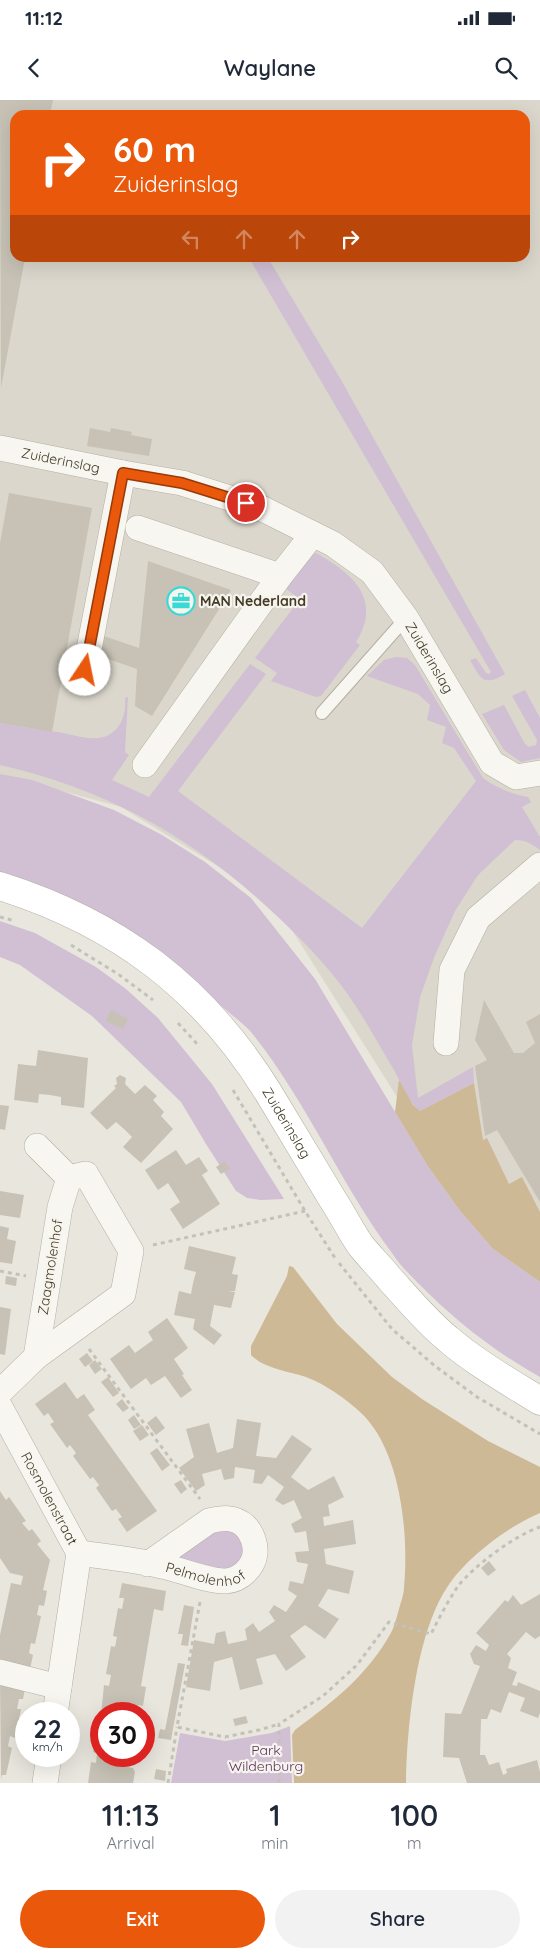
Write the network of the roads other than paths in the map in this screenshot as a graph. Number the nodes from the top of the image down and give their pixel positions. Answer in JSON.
{"nodes":[{"id":1,"x":0,"y":448,"type":"edge"},
{"id":2,"x":123,"y":473,"type":"junction"},
{"id":3,"x":138,"y":528,"type":"dead end"},
{"id":4,"x":313,"y":534,"type":"junction"},
{"id":5,"x":280,"y":576,"type":"junction"},
{"id":6,"x":406,"y":618,"type":"junction"},
{"id":7,"x":85,"y":670,"type":"dead end"},
{"id":8,"x":322,"y":713,"type":"dead end"},
{"id":9,"x":145,"y":765,"type":"dead end"},
{"id":10,"x":540,"y":773,"type":"edge"},
{"id":11,"x":540,"y":865,"type":"edge"},
{"id":12,"x":0,"y":886,"type":"edge"},
{"id":13,"x":446,"y":1043,"type":"dead end"},
{"id":14,"x":37,"y":1146,"type":"dead end"},
{"id":15,"x":69,"y":1178,"type":"junction"},
{"id":16,"x":36,"y":1357,"type":"junction"},
{"id":17,"x":0,"y":1392,"type":"edge"},
{"id":18,"x":540,"y":1401,"type":"edge"},
{"id":19,"x":0,"y":1407,"type":"edge"},
{"id":20,"x":79,"y":1552,"type":"junction"},
{"id":21,"x":148,"y":1564,"type":"junction"},
{"id":22,"x":0,"y":1672,"type":"edge"},
{"id":23,"x":59,"y":1687,"type":"junction"},
{"id":24,"x":57,"y":1702,"type":"edge"},
{"id":25,"x":46,"y":1767,"type":"edge"},
{"id":26,"x":44,"y":1783,"type":"edge"}],
"edges":[{"from":1,"to":2,"type":"street","name":"Zuiderinslag"},
{"from":2,"to":4,"type":"street","name":"Zuiderinslag"},
{"from":2,"to":7,"type":"street"},
{"from":3,"to":5,"type":"street"},
{"from":4,"to":5,"type":"street"},
{"from":4,"to":6,"type":"street","name":"Zuiderinslag"},
{"from":5,"to":9,"type":"street"},
{"from":6,"to":8,"type":"lane"},
{"from":6,"to":10,"type":"street","name":"Zuiderinslag"},
{"from":11,"to":13,"type":"street"},
{"from":12,"to":18,"type":"street","name":"Zuiderinslag"},
{"from":14,"to":15,"type":"street"},
{"from":15,"to":16,"type":"street","name":"Zaagmolenhof"},
{"from":15,"to":16,"type":"street"},
{"from":16,"to":17,"type":"street"},
{"from":19,"to":20,"type":"street","name":"Rosmolenstraat"},
{"from":20,"to":21,"type":"street","name":"Pelmolenhof"},
{"from":20,"to":23,"type":"street","name":"Rosmolenstraat"},
{"from":21,"to":21,"type":"street","name":"Pelmolenhof"},
{"from":22,"to":23,"type":"street"},
{"from":23,"to":24,"type":"street","name":"Rosmolenstraat"},
{"from":25,"to":26,"type":"street"}]}
